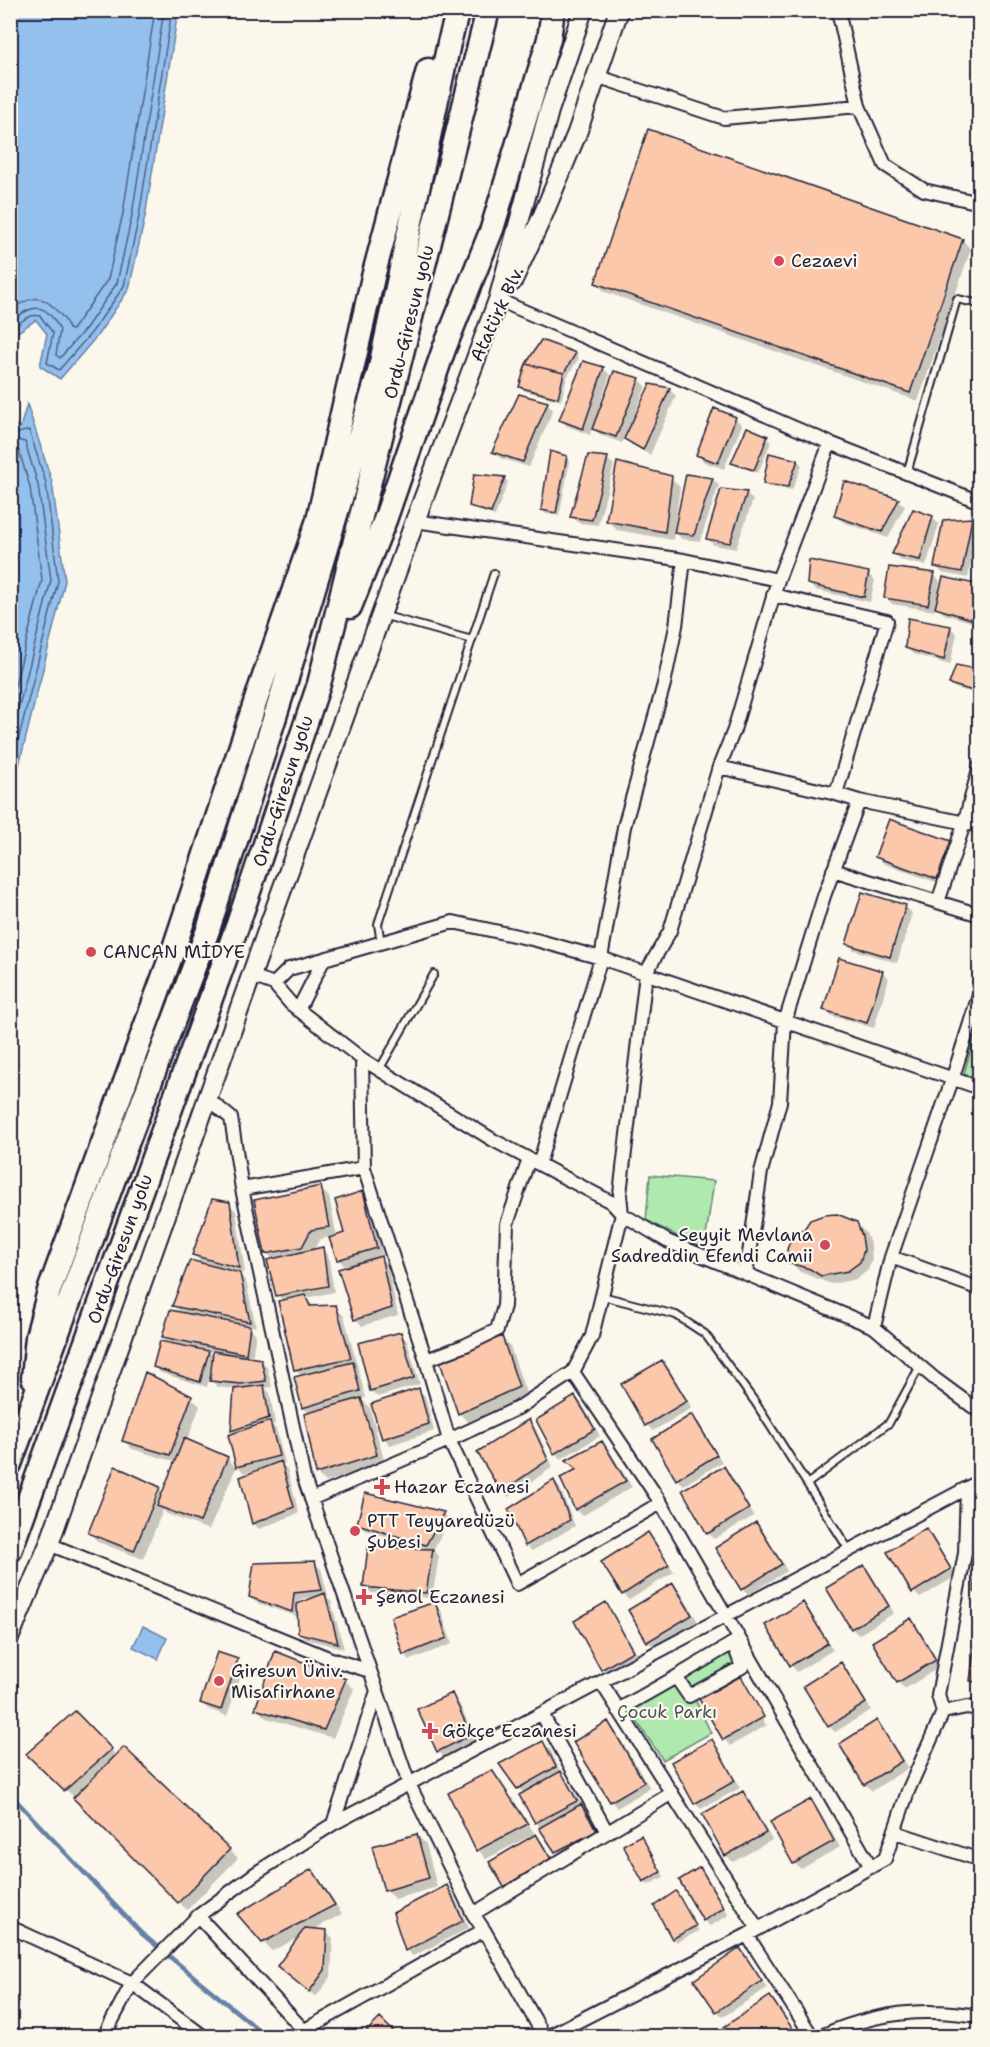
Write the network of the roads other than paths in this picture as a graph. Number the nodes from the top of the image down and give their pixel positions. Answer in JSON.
{"nodes":[{"id":1,"x":442,"y":10,"type":"edge"},
{"id":2,"x":458,"y":10,"type":"edge"},
{"id":3,"x":488,"y":10,"type":"edge"},
{"id":4,"x":553,"y":10,"type":"edge"},
{"id":5,"x":583,"y":10,"type":"edge"},
{"id":6,"x":619,"y":10,"type":"edge"},
{"id":7,"x":838,"y":10,"type":"edge"},
{"id":8,"x":596,"y":76,"type":"junction"},
{"id":9,"x":859,"y":106,"type":"junction"},
{"id":10,"x":980,"y":203,"type":"edge"},
{"id":11,"x":503,"y":302,"type":"junction"},
{"id":12,"x":980,"y":304,"type":"edge"},
{"id":13,"x":472,"y":368,"type":"junction"},
{"id":14,"x":830,"y":443,"type":"junction"},
{"id":15,"x":907,"y":474,"type":"junction"},
{"id":16,"x":980,"y":502,"type":"edge"},
{"id":17,"x":318,"y":520,"type":"junction"},
{"id":18,"x":416,"y":521,"type":"junction"},
{"id":19,"x":684,"y":560,"type":"junction"},
{"id":20,"x":494,"y":573,"type":"dead end"},
{"id":21,"x":778,"y":580,"type":"junction"},
{"id":22,"x":772,"y":596,"type":"junction"},
{"id":23,"x":382,"y":615,"type":"junction"},
{"id":24,"x":472,"y":640,"type":"junction"},
{"id":25,"x":319,"y":684,"type":"junction"},
{"id":26,"x":283,"y":691,"type":"junction"},
{"id":27,"x":980,"y":765,"type":"edge"},
{"id":28,"x":719,"y":767,"type":"junction"},
{"id":29,"x":836,"y":794,"type":"junction"},
{"id":30,"x":859,"y":801,"type":"junction"},
{"id":31,"x":964,"y":824,"type":"junction"},
{"id":32,"x":980,"y":826,"type":"edge"},
{"id":33,"x":833,"y":870,"type":"junction"},
{"id":34,"x":938,"y":902,"type":"junction"},
{"id":35,"x":980,"y":915,"type":"edge"},
{"id":36,"x":381,"y":943,"type":"junction"},
{"id":37,"x":602,"y":958,"type":"junction"},
{"id":38,"x":324,"y":959,"type":"junction"},
{"id":39,"x":646,"y":973,"type":"junction"},
{"id":40,"x":434,"y":974,"type":"dead end"},
{"id":41,"x":251,"y":976,"type":"junction"},
{"id":42,"x":274,"y":984,"type":"junction"},
{"id":43,"x":980,"y":992,"type":"edge"},
{"id":44,"x":298,"y":1010,"type":"junction"},
{"id":45,"x":785,"y":1022,"type":"junction"},
{"id":46,"x":362,"y":1059,"type":"junction"},
{"id":47,"x":379,"y":1070,"type":"junction"},
{"id":48,"x":952,"y":1080,"type":"junction"},
{"id":49,"x":980,"y":1088,"type":"edge"},
{"id":50,"x":208,"y":1099,"type":"junction"},
{"id":51,"x":534,"y":1161,"type":"junction"},
{"id":52,"x":364,"y":1168,"type":"junction"},
{"id":53,"x":242,"y":1189,"type":"junction"},
{"id":54,"x":622,"y":1214,"type":"junction"},
{"id":55,"x":891,"y":1257,"type":"junction"},
{"id":56,"x":746,"y":1274,"type":"junction"},
{"id":57,"x":980,"y":1289,"type":"edge"},
{"id":58,"x":602,"y":1296,"type":"junction"},
{"id":59,"x":874,"y":1327,"type":"junction"},
{"id":60,"x":426,"y":1360,"type":"junction"},
{"id":61,"x":920,"y":1366,"type":"junction"},
{"id":62,"x":573,"y":1372,"type":"junction"},
{"id":63,"x":31,"y":1406,"type":"junction"},
{"id":64,"x":980,"y":1412,"type":"edge"},
{"id":65,"x":449,"y":1440,"type":"junction"},
{"id":66,"x":10,"y":1464,"type":"edge"},
{"id":67,"x":980,"y":1481,"type":"edge"},
{"id":68,"x":807,"y":1484,"type":"junction"},
{"id":69,"x":967,"y":1488,"type":"junction"},
{"id":70,"x":311,"y":1499,"type":"junction"},
{"id":71,"x":661,"y":1503,"type":"junction"},
{"id":72,"x":50,"y":1544,"type":"junction"},
{"id":73,"x":10,"y":1551,"type":"edge"},
{"id":74,"x":849,"y":1551,"type":"junction"},
{"id":75,"x":728,"y":1615,"type":"junction"},
{"id":76,"x":10,"y":1636,"type":"edge"},
{"id":77,"x":370,"y":1671,"type":"junction"},
{"id":78,"x":676,"y":1677,"type":"junction"},
{"id":79,"x":601,"y":1682,"type":"junction"},
{"id":80,"x":377,"y":1691,"type":"junction"},
{"id":81,"x":980,"y":1709,"type":"edge"},
{"id":82,"x":618,"y":1710,"type":"junction"},
{"id":83,"x":943,"y":1712,"type":"junction"},
{"id":84,"x":542,"y":1714,"type":"junction"},
{"id":85,"x":409,"y":1784,"type":"junction"},
{"id":86,"x":672,"y":1793,"type":"junction"},
{"id":87,"x":333,"y":1824,"type":"junction"},
{"id":88,"x":607,"y":1832,"type":"junction"},
{"id":89,"x":895,"y":1832,"type":"junction"},
{"id":90,"x":980,"y":1857,"type":"edge"},
{"id":91,"x":872,"y":1867,"type":"junction"},
{"id":92,"x":473,"y":1914,"type":"junction"},
{"id":93,"x":198,"y":1916,"type":"junction"},
{"id":94,"x":10,"y":1927,"type":"edge"},
{"id":95,"x":484,"y":1930,"type":"junction"},
{"id":96,"x":753,"y":1932,"type":"junction"},
{"id":97,"x":135,"y":1978,"type":"junction"},
{"id":98,"x":980,"y":2016,"type":"edge"},
{"id":99,"x":306,"y":2034,"type":"edge"},
{"id":100,"x":104,"y":2037,"type":"edge"},
{"id":101,"x":203,"y":2037,"type":"edge"},
{"id":102,"x":544,"y":2037,"type":"edge"},
{"id":103,"x":549,"y":2037,"type":"edge"},
{"id":104,"x":812,"y":2037,"type":"edge"},
{"id":105,"x":821,"y":2037,"type":"edge"}],
"edges":[{"from":1,"to":17,"type":"highway"},
{"from":2,"to":26,"type":"highway","name":"Ordu-Giresun yolu"},
{"from":3,"to":25,"type":"highway","name":"Ordu-Giresun yolu"},
{"from":4,"to":25,"type":"highway"},
{"from":5,"to":13,"type":"street","name":"Atatürk Blv."},
{"from":6,"to":8,"type":"street","name":"Atatürk Blv."},
{"from":7,"to":9,"type":"street"},
{"from":8,"to":9,"type":"street"},
{"from":8,"to":11,"type":"street","name":"Atatürk Blv."},
{"from":9,"to":10,"type":"street"},
{"from":11,"to":13,"type":"street","name":"Atatürk Blv."},
{"from":11,"to":14,"type":"street"},
{"from":12,"to":15,"type":"lane"},
{"from":13,"to":18,"type":"street"},
{"from":14,"to":15,"type":"street"},
{"from":14,"to":21,"type":"street"},
{"from":15,"to":16,"type":"street"},
{"from":17,"to":26,"type":"highway"},
{"from":17,"to":63,"type":"highway"},
{"from":18,"to":19,"type":"street"},
{"from":18,"to":23,"type":"street"},
{"from":19,"to":21,"type":"street"},
{"from":19,"to":37,"type":"street"},
{"from":20,"to":24,"type":"lane"},
{"from":21,"to":22,"type":"street"},
{"from":22,"to":28,"type":"street"},
{"from":22,"to":29,"type":"street"},
{"from":23,"to":24,"type":"lane"},
{"from":23,"to":41,"type":"street"},
{"from":24,"to":36,"type":"lane"},
{"from":25,"to":73,"type":"highway","name":"Ordu-Giresun yolu"},
{"from":26,"to":63,"type":"highway","name":"Ordu-Giresun yolu"},
{"from":27,"to":31,"type":"street"},
{"from":28,"to":29,"type":"street"},
{"from":28,"to":39,"type":"street"},
{"from":29,"to":30,"type":"street"},
{"from":30,"to":31,"type":"street"},
{"from":30,"to":33,"type":"street"},
{"from":31,"to":32,"type":"street"},
{"from":31,"to":34,"type":"street"},
{"from":33,"to":34,"type":"street"},
{"from":33,"to":45,"type":"street"},
{"from":34,"to":35,"type":"street"},
{"from":36,"to":37,"type":"street"},
{"from":36,"to":38,"type":"street"},
{"from":37,"to":39,"type":"street"},
{"from":37,"to":51,"type":"street"},
{"from":38,"to":42,"type":"street"},
{"from":38,"to":44,"type":"street"},
{"from":39,"to":45,"type":"street"},
{"from":39,"to":54,"type":"street"},
{"from":40,"to":47,"type":"lane"},
{"from":41,"to":42,"type":"street"},
{"from":41,"to":50,"type":"street"},
{"from":42,"to":44,"type":"street"},
{"from":43,"to":48,"type":"street"},
{"from":44,"to":46,"type":"street"},
{"from":45,"to":48,"type":"street"},
{"from":45,"to":56,"type":"street"},
{"from":46,"to":47,"type":"street"},
{"from":46,"to":52,"type":"street"},
{"from":47,"to":51,"type":"street"},
{"from":48,"to":49,"type":"street"},
{"from":48,"to":55,"type":"street"},
{"from":50,"to":53,"type":"street"},
{"from":50,"to":72,"type":"street"},
{"from":51,"to":54,"type":"street"},
{"from":51,"to":60,"type":"street"},
{"from":52,"to":53,"type":"street"},
{"from":52,"to":60,"type":"street"},
{"from":53,"to":70,"type":"street"},
{"from":54,"to":56,"type":"street"},
{"from":54,"to":58,"type":"street"},
{"from":55,"to":57,"type":"street"},
{"from":55,"to":59,"type":"street"},
{"from":56,"to":59,"type":"street"},
{"from":58,"to":62,"type":"street"},
{"from":58,"to":68,"type":"lane"},
{"from":59,"to":61,"type":"street"},
{"from":60,"to":65,"type":"street"},
{"from":61,"to":64,"type":"street"},
{"from":61,"to":68,"type":"lane"},
{"from":62,"to":65,"type":"street"},
{"from":62,"to":71,"type":"street"},
{"from":63,"to":66,"type":"highway","name":"Ordu-Giresun yolu"},
{"from":65,"to":70,"type":"street"},
{"from":65,"to":71,"type":"street"},
{"from":67,"to":69,"type":"street"},
{"from":68,"to":74,"type":"lane"},
{"from":69,"to":74,"type":"street"},
{"from":69,"to":83,"type":"street"},
{"from":70,"to":77,"type":"street"},
{"from":71,"to":75,"type":"street"},
{"from":72,"to":76,"type":"street"},
{"from":72,"to":77,"type":"street"},
{"from":74,"to":75,"type":"street"},
{"from":75,"to":79,"type":"street"},
{"from":75,"to":91,"type":"street"},
{"from":77,"to":80,"type":"street"},
{"from":78,"to":78,"type":"street"},
{"from":78,"to":82,"type":"street"},
{"from":79,"to":82,"type":"street"},
{"from":79,"to":84,"type":"street"},
{"from":80,"to":85,"type":"street"},
{"from":80,"to":87,"type":"street"},
{"from":81,"to":83,"type":"street"},
{"from":82,"to":86,"type":"street"},
{"from":83,"to":89,"type":"street"},
{"from":84,"to":85,"type":"street"},
{"from":84,"to":88,"type":"street"},
{"from":85,"to":87,"type":"street"},
{"from":85,"to":92,"type":"street"},
{"from":86,"to":88,"type":"street"},
{"from":86,"to":96,"type":"street"},
{"from":87,"to":93,"type":"street"},
{"from":88,"to":92,"type":"street"},
{"from":89,"to":90,"type":"street"},
{"from":89,"to":91,"type":"street"},
{"from":91,"to":96,"type":"street"},
{"from":92,"to":95,"type":"street"},
{"from":93,"to":97,"type":"street"},
{"from":93,"to":99,"type":"street"},
{"from":94,"to":97,"type":"street"},
{"from":95,"to":99,"type":"street"},
{"from":95,"to":102,"type":"street"},
{"from":96,"to":103,"type":"street"},
{"from":96,"to":104,"type":"street"},
{"from":97,"to":100,"type":"street"},
{"from":97,"to":101,"type":"street"},
{"from":98,"to":105,"type":"street"}]}
